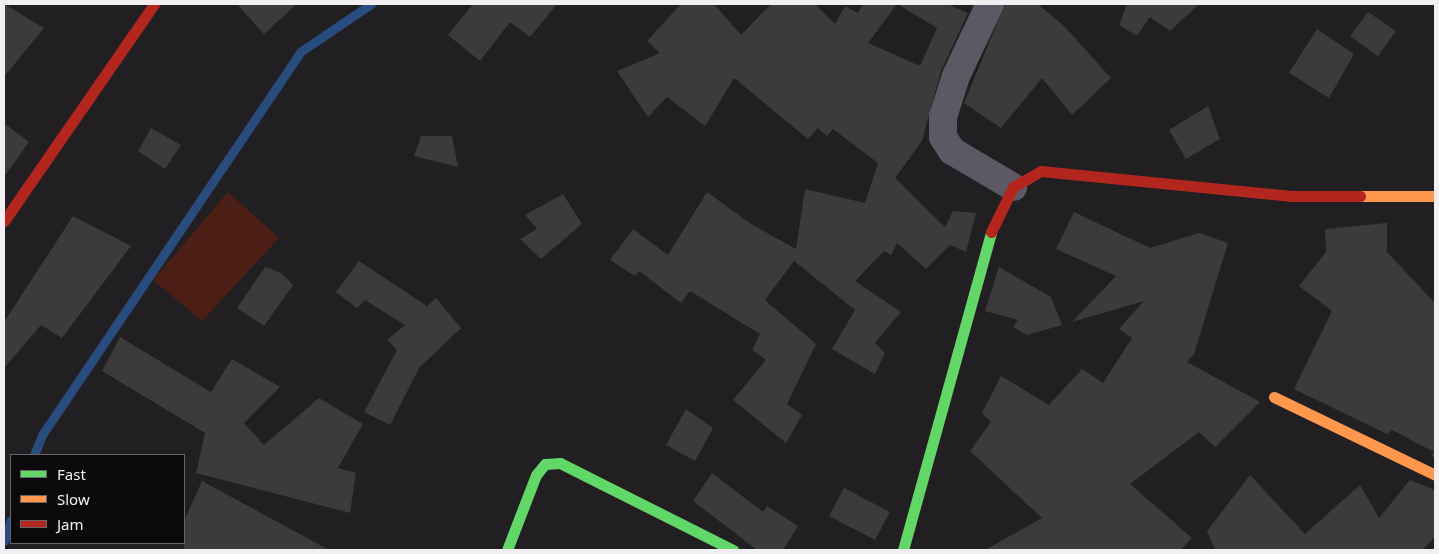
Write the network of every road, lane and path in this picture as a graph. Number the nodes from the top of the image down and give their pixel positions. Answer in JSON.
{"nodes":[{"id":1,"x":154,"y":4,"type":"edge"},
{"id":2,"x":990,"y":4,"type":"edge"},
{"id":3,"x":1012,"y":187,"type":"junction"},
{"id":4,"x":1435,"y":196,"type":"edge"},
{"id":5,"x":4,"y":221,"type":"edge"},
{"id":6,"x":1274,"y":397,"type":"dead end"},
{"id":7,"x":1435,"y":475,"type":"edge"},
{"id":8,"x":507,"y":550,"type":"edge"},
{"id":9,"x":733,"y":550,"type":"edge"},
{"id":10,"x":903,"y":550,"type":"edge"}],
"edges":[{"from":1,"to":5,"type":"street"},
{"from":2,"to":3,"type":"street"},
{"from":3,"to":4,"type":"street"},
{"from":3,"to":10,"type":"street"},
{"from":6,"to":7,"type":"street"},
{"from":8,"to":9,"type":"street"}]}
